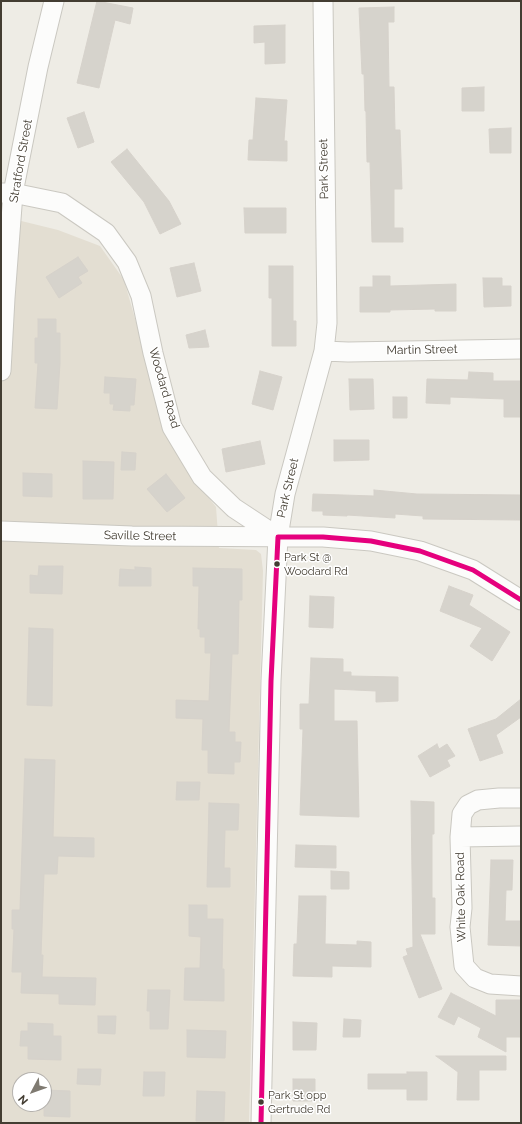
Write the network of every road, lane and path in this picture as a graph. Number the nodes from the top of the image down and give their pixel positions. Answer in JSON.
{"nodes":[{"id":1,"x":54,"y":1,"type":"edge"},
{"id":2,"x":323,"y":1,"type":"edge"},
{"id":3,"x":7,"y":193,"type":"edge"},
{"id":4,"x":521,"y":349,"type":"edge"},
{"id":5,"x":324,"y":351,"type":"junction"},
{"id":6,"x":1,"y":370,"type":"edge"},
{"id":7,"x":1,"y":531,"type":"edge"},
{"id":8,"x":278,"y":537,"type":"junction"},
{"id":9,"x":521,"y":600,"type":"edge"},
{"id":10,"x":521,"y":798,"type":"edge"},
{"id":11,"x":521,"y":836,"type":"edge"},
{"id":12,"x":460,"y":837,"type":"junction"},
{"id":13,"x":521,"y":986,"type":"edge"},
{"id":14,"x":261,"y":1123,"type":"edge"}],
"edges":[{"from":1,"to":3,"type":"street","name":"Stratford Street"},
{"from":2,"to":5,"type":"street","name":"Park Street"},
{"from":3,"to":6,"type":"street","name":"Stratford Street"},
{"from":3,"to":8,"type":"street","name":"Woodard Road"},
{"from":4,"to":5,"type":"street","name":"Martin Street"},
{"from":5,"to":8,"type":"street","name":"Park Street"},
{"from":7,"to":8,"type":"street","name":"Saville Street"},
{"from":8,"to":9,"type":"street"},
{"from":8,"to":14,"type":"street","name":"Park Street"},
{"from":10,"to":12,"type":"street","name":"White Oak Road"},
{"from":11,"to":12,"type":"street","name":"White Oak Road"},
{"from":12,"to":13,"type":"street","name":"White Oak Road"}]}
